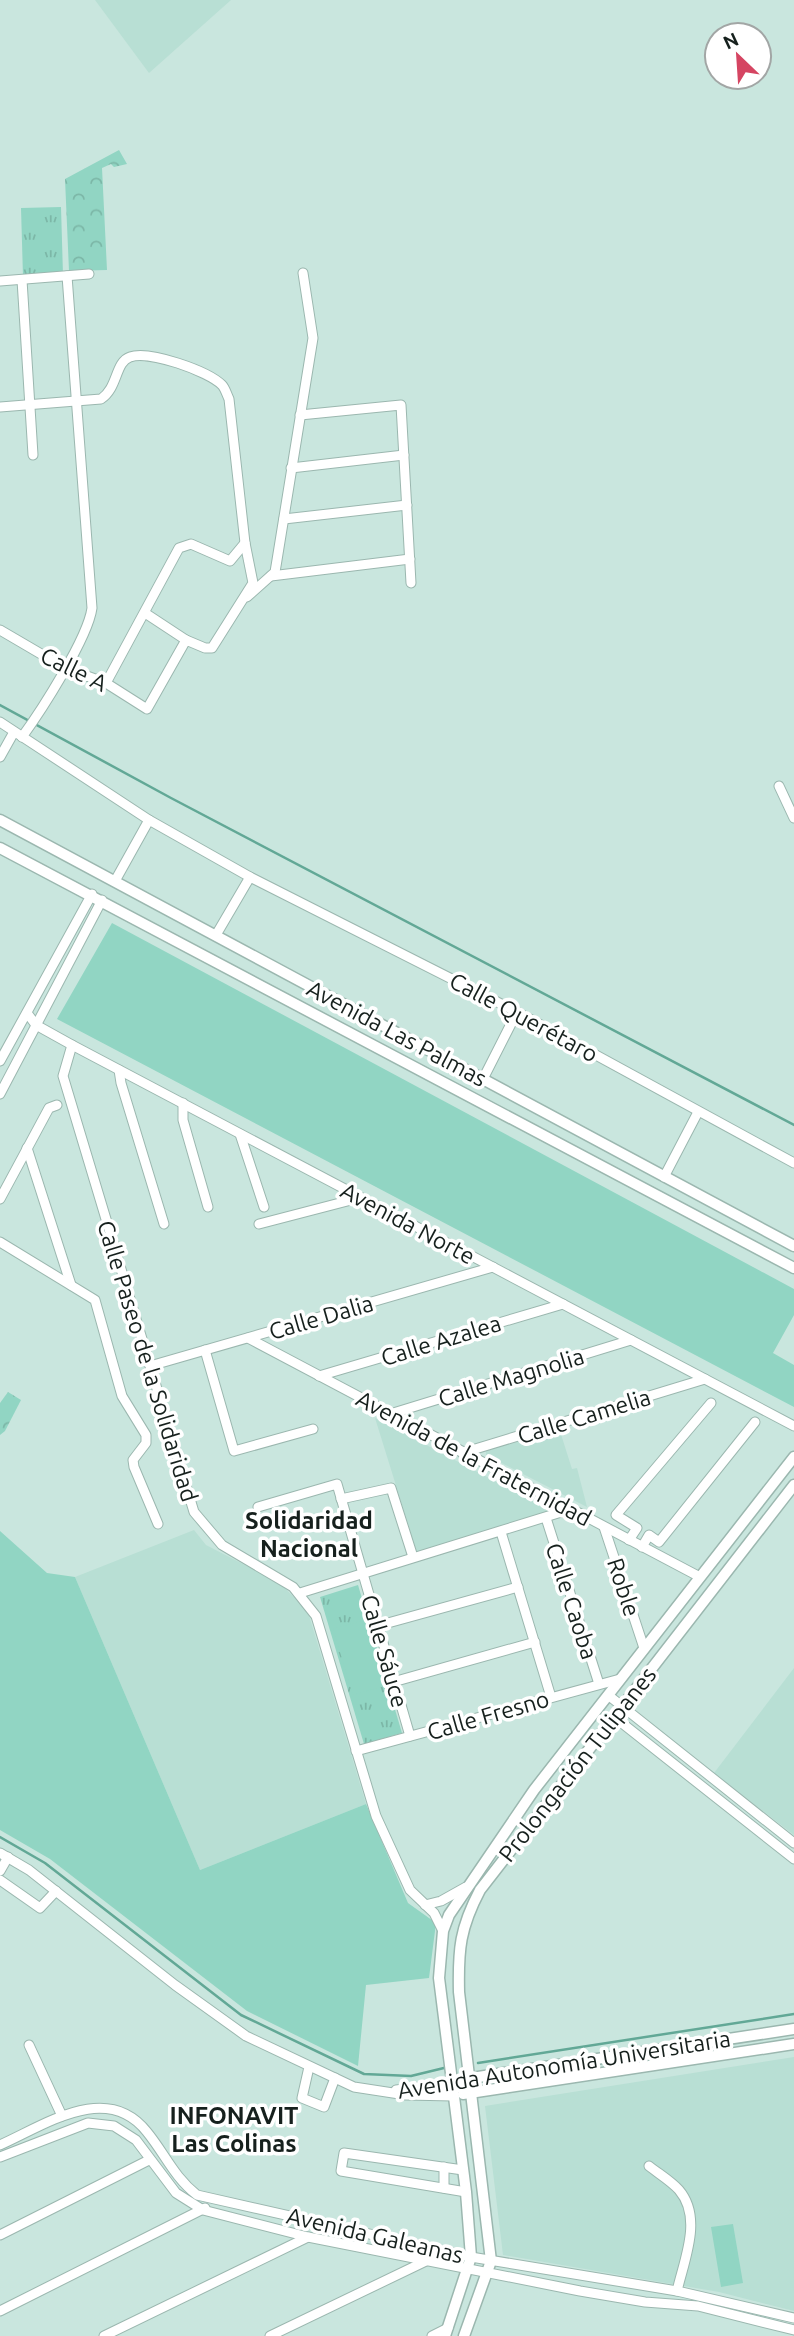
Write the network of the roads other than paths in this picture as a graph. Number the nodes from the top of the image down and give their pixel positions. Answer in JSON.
{"nodes":[{"id":1,"x":303,"y":273,"type":"dead end"},
{"id":2,"x":89,"y":274,"type":"dead end"},
{"id":3,"x":66,"y":276,"type":"junction"},
{"id":4,"x":22,"y":280,"type":"junction"},
{"id":5,"x":0,"y":281,"type":"edge"},
{"id":6,"x":78,"y":402,"type":"junction"},
{"id":7,"x":30,"y":403,"type":"junction"},
{"id":8,"x":0,"y":407,"type":"edge"},
{"id":9,"x":300,"y":415,"type":"junction"},
{"id":10,"x":33,"y":455,"type":"dead end"},
{"id":11,"x":404,"y":455,"type":"junction"},
{"id":12,"x":291,"y":468,"type":"junction"},
{"id":13,"x":408,"y":505,"type":"junction"},
{"id":14,"x":284,"y":519,"type":"junction"},
{"id":15,"x":245,"y":544,"type":"junction"},
{"id":16,"x":410,"y":559,"type":"junction"},
{"id":17,"x":271,"y":576,"type":"junction"},
{"id":18,"x":411,"y":583,"type":"dead end"},
{"id":19,"x":240,"y":603,"type":"junction"},
{"id":20,"x":145,"y":613,"type":"junction"},
{"id":21,"x":0,"y":630,"type":"edge"},
{"id":22,"x":186,"y":640,"type":"junction"},
{"id":23,"x":65,"y":668,"type":"junction"},
{"id":24,"x":106,"y":683,"type":"junction"},
{"id":25,"x":0,"y":722,"type":"edge"},
{"id":26,"x":18,"y":734,"type":"junction"},
{"id":27,"x":0,"y":757,"type":"edge"},
{"id":28,"x":779,"y":786,"type":"dead end"},
{"id":29,"x":794,"y":818,"type":"edge"},
{"id":30,"x":0,"y":820,"type":"edge"},
{"id":31,"x":149,"y":820,"type":"junction"},
{"id":32,"x":0,"y":848,"type":"edge"},
{"id":33,"x":250,"y":877,"type":"junction"},
{"id":34,"x":115,"y":881,"type":"junction"},
{"id":35,"x":92,"y":894,"type":"junction"},
{"id":36,"x":102,"y":900,"type":"junction"},
{"id":37,"x":69,"y":934,"type":"junction"},
{"id":38,"x":216,"y":935,"type":"junction"},
{"id":39,"x":81,"y":940,"type":"junction"},
{"id":40,"x":517,"y":1012,"type":"junction"},
{"id":41,"x":27,"y":1013,"type":"junction"},
{"id":42,"x":36,"y":1025,"type":"junction"},
{"id":43,"x":72,"y":1045,"type":"junction"},
{"id":44,"x":0,"y":1061,"type":"edge"},
{"id":45,"x":119,"y":1070,"type":"junction"},
{"id":46,"x":483,"y":1079,"type":"junction"},
{"id":47,"x":0,"y":1094,"type":"edge"},
{"id":48,"x":183,"y":1103,"type":"junction"},
{"id":49,"x":57,"y":1105,"type":"dead end"},
{"id":50,"x":698,"y":1112,"type":"junction"},
{"id":51,"x":240,"y":1134,"type":"junction"},
{"id":52,"x":27,"y":1148,"type":"junction"},
{"id":53,"x":794,"y":1163,"type":"edge"},
{"id":54,"x":664,"y":1177,"type":"junction"},
{"id":55,"x":359,"y":1198,"type":"junction"},
{"id":56,"x":0,"y":1199,"type":"edge"},
{"id":57,"x":208,"y":1207,"type":"dead end"},
{"id":58,"x":264,"y":1208,"type":"dead end"},
{"id":59,"x":164,"y":1224,"type":"dead end"},
{"id":60,"x":259,"y":1224,"type":"dead end"},
{"id":61,"x":0,"y":1242,"type":"edge"},
{"id":62,"x":794,"y":1246,"type":"edge"},
{"id":63,"x":493,"y":1267,"type":"junction"},
{"id":64,"x":794,"y":1268,"type":"edge"},
{"id":65,"x":71,"y":1285,"type":"junction"},
{"id":66,"x":563,"y":1304,"type":"junction"},
{"id":67,"x":248,"y":1338,"type":"junction"},
{"id":68,"x":631,"y":1340,"type":"junction"},
{"id":69,"x":205,"y":1350,"type":"junction"},
{"id":70,"x":150,"y":1366,"type":"junction"},
{"id":71,"x":319,"y":1376,"type":"junction"},
{"id":72,"x":705,"y":1379,"type":"junction"},
{"id":73,"x":711,"y":1403,"type":"dead end"},
{"id":74,"x":390,"y":1414,"type":"junction"},
{"id":75,"x":755,"y":1422,"type":"dead end"},
{"id":76,"x":794,"y":1426,"type":"edge"},
{"id":77,"x":313,"y":1429,"type":"dead end"},
{"id":78,"x":462,"y":1453,"type":"junction"},
{"id":79,"x":794,"y":1457,"type":"edge"},
{"id":80,"x":794,"y":1485,"type":"edge"},
{"id":81,"x":341,"y":1499,"type":"junction"},
{"id":82,"x":756,"y":1506,"type":"junction"},
{"id":83,"x":258,"y":1507,"type":"dead end"},
{"id":84,"x":571,"y":1509,"type":"junction"},
{"id":85,"x":771,"y":1516,"type":"junction"},
{"id":86,"x":546,"y":1518,"type":"junction"},
{"id":87,"x":158,"y":1524,"type":"dead end"},
{"id":88,"x":604,"y":1527,"type":"junction"},
{"id":89,"x":637,"y":1528,"type":"junction"},
{"id":90,"x":501,"y":1532,"type":"junction"},
{"id":91,"x":649,"y":1535,"type":"junction"},
{"id":92,"x":629,"y":1540,"type":"junction"},
{"id":93,"x":642,"y":1546,"type":"junction"},
{"id":94,"x":413,"y":1557,"type":"junction"},
{"id":95,"x":363,"y":1574,"type":"junction"},
{"id":96,"x":700,"y":1577,"type":"junction"},
{"id":97,"x":518,"y":1587,"type":"junction"},
{"id":98,"x":300,"y":1593,"type":"junction"},
{"id":99,"x":377,"y":1626,"type":"junction"},
{"id":100,"x":535,"y":1642,"type":"junction"},
{"id":101,"x":644,"y":1648,"type":"junction"},
{"id":102,"x":620,"y":1679,"type":"junction"},
{"id":103,"x":393,"y":1682,"type":"junction"},
{"id":104,"x":599,"y":1684,"type":"junction"},
{"id":105,"x":608,"y":1695,"type":"junction"},
{"id":106,"x":551,"y":1697,"type":"junction"},
{"id":107,"x":622,"y":1705,"type":"junction"},
{"id":108,"x":613,"y":1716,"type":"junction"},
{"id":109,"x":410,"y":1736,"type":"junction"},
{"id":110,"x":356,"y":1751,"type":"junction"},
{"id":111,"x":758,"y":1814,"type":"junction"},
{"id":112,"x":750,"y":1824,"type":"junction"},
{"id":113,"x":794,"y":1843,"type":"edge"},
{"id":114,"x":4,"y":1855,"type":"edge"},
{"id":115,"x":794,"y":1859,"type":"edge"},
{"id":116,"x":0,"y":1871,"type":"edge"},
{"id":117,"x":0,"y":1880,"type":"edge"},
{"id":118,"x":466,"y":1887,"type":"junction"},
{"id":119,"x":56,"y":1891,"type":"junction"},
{"id":120,"x":425,"y":1905,"type":"junction"},
{"id":121,"x":443,"y":1931,"type":"junction"},
{"id":122,"x":794,"y":2029,"type":"edge"},
{"id":123,"x":466,"y":2044,"type":"junction"},
{"id":124,"x":794,"y":2044,"type":"edge"},
{"id":125,"x":29,"y":2045,"type":"dead end"},
{"id":126,"x":448,"y":2047,"type":"junction"},
{"id":127,"x":309,"y":2067,"type":"junction"},
{"id":128,"x":335,"y":2078,"type":"junction"},
{"id":129,"x":469,"y":2078,"type":"junction"},
{"id":130,"x":452,"y":2083,"type":"junction"},
{"id":131,"x":377,"y":2092,"type":"junction"},
{"id":132,"x":470,"y":2094,"type":"junction"},
{"id":133,"x":453,"y":2096,"type":"junction"},
{"id":134,"x":62,"y":2116,"type":"junction"},
{"id":135,"x":4,"y":2143,"type":"edge"},
{"id":136,"x":13,"y":2151,"type":"junction"},
{"id":137,"x":0,"y":2157,"type":"edge"},
{"id":138,"x":379,"y":2158,"type":"junction"},
{"id":139,"x":149,"y":2160,"type":"junction"},
{"id":140,"x":649,"y":2166,"type":"dead end"},
{"id":141,"x":444,"y":2167,"type":"junction"},
{"id":142,"x":463,"y":2170,"type":"junction"},
{"id":143,"x":376,"y":2177,"type":"junction"},
{"id":144,"x":444,"y":2188,"type":"junction"},
{"id":145,"x":466,"y":2192,"type":"junction"},
{"id":146,"x":219,"y":2201,"type":"junction"},
{"id":147,"x":203,"y":2210,"type":"junction"},
{"id":148,"x":0,"y":2235,"type":"edge"},
{"id":149,"x":308,"y":2237,"type":"junction"},
{"id":150,"x":427,"y":2260,"type":"junction"},
{"id":151,"x":491,"y":2261,"type":"junction"},
{"id":152,"x":470,"y":2263,"type":"junction"},
{"id":153,"x":489,"y":2273,"type":"junction"},
{"id":154,"x":677,"y":2291,"type":"junction"},
{"id":155,"x":0,"y":2311,"type":"edge"},
{"id":156,"x":794,"y":2318,"type":"edge"},
{"id":157,"x":794,"y":2330,"type":"edge"},
{"id":158,"x":447,"y":2332,"type":"edge"},
{"id":159,"x":104,"y":2336,"type":"edge"},
{"id":160,"x":270,"y":2336,"type":"edge"},
{"id":161,"x":432,"y":2336,"type":"edge"},
{"id":162,"x":464,"y":2336,"type":"edge"}],
"edges":[{"from":1,"to":9,"type":"street"},
{"from":2,"to":3,"type":"street"},
{"from":3,"to":4,"type":"street"},
{"from":3,"to":6,"type":"street"},
{"from":4,"to":5,"type":"street"},
{"from":4,"to":7,"type":"street"},
{"from":6,"to":7,"type":"street"},
{"from":6,"to":15,"type":"street"},
{"from":6,"to":23,"type":"street"},
{"from":7,"to":8,"type":"street"},
{"from":7,"to":10,"type":"street"},
{"from":9,"to":11,"type":"street"},
{"from":9,"to":12,"type":"street"},
{"from":11,"to":12,"type":"street"},
{"from":11,"to":13,"type":"street"},
{"from":12,"to":14,"type":"street"},
{"from":13,"to":14,"type":"street"},
{"from":13,"to":16,"type":"street"},
{"from":14,"to":17,"type":"street"},
{"from":15,"to":19,"type":"street"},
{"from":15,"to":20,"type":"street"},
{"from":16,"to":17,"type":"street"},
{"from":16,"to":18,"type":"street"},
{"from":17,"to":19,"type":"street"},
{"from":19,"to":22,"type":"street"},
{"from":20,"to":22,"type":"street"},
{"from":20,"to":24,"type":"street"},
{"from":21,"to":23,"type":"street","name":"Calle A"},
{"from":22,"to":24,"type":"street","name":"Calle A"},
{"from":23,"to":24,"type":"street","name":"Calle A"},
{"from":23,"to":26,"type":"street"},
{"from":25,"to":26,"type":"street","name":"Calle Querétaro"},
{"from":26,"to":27,"type":"street"},
{"from":26,"to":31,"type":"street","name":"Calle Querétaro"},
{"from":28,"to":29,"type":"street"},
{"from":30,"to":34,"type":"main road","name":"Avenida Las Palmas"},
{"from":31,"to":33,"type":"street","name":"Calle Querétaro"},
{"from":31,"to":34,"type":"street"},
{"from":32,"to":35,"type":"main road","name":"Avenida Las Palmas"},
{"from":33,"to":38,"type":"street"},
{"from":33,"to":40,"type":"street","name":"Calle Querétaro"},
{"from":34,"to":38,"type":"main road","name":"Avenida Las Palmas"},
{"from":35,"to":36,"type":"main road","name":"Avenida Las Palmas"},
{"from":35,"to":37,"type":"street"},
{"from":36,"to":39,"type":"street"},
{"from":36,"to":64,"type":"main road","name":"Avenida Las Palmas"},
{"from":37,"to":39,"type":"street"},
{"from":37,"to":41,"type":"street"},
{"from":38,"to":46,"type":"main road","name":"Avenida Las Palmas"},
{"from":39,"to":42,"type":"street"},
{"from":40,"to":46,"type":"street"},
{"from":40,"to":50,"type":"street","name":"Calle Querétaro"},
{"from":41,"to":42,"type":"street","name":"Avenida Norte"},
{"from":41,"to":44,"type":"street"},
{"from":42,"to":43,"type":"street","name":"Avenida Norte"},
{"from":42,"to":47,"type":"street"},
{"from":43,"to":45,"type":"street","name":"Avenida Norte"},
{"from":43,"to":70,"type":"street","name":"Calle Paseo de la Solidaridad"},
{"from":45,"to":48,"type":"street","name":"Avenida Norte"},
{"from":45,"to":59,"type":"street"},
{"from":46,"to":54,"type":"main road","name":"Avenida Las Palmas"},
{"from":48,"to":51,"type":"street","name":"Avenida Norte"},
{"from":48,"to":57,"type":"street"},
{"from":49,"to":52,"type":"street"},
{"from":50,"to":53,"type":"street","name":"Calle Querétaro"},
{"from":50,"to":54,"type":"street"},
{"from":51,"to":55,"type":"street","name":"Avenida Norte"},
{"from":51,"to":58,"type":"street"},
{"from":52,"to":56,"type":"street"},
{"from":52,"to":65,"type":"street"},
{"from":54,"to":62,"type":"main road","name":"Avenida Las Palmas"},
{"from":55,"to":60,"type":"street"},
{"from":55,"to":63,"type":"street","name":"Avenida Norte"},
{"from":61,"to":65,"type":"street"},
{"from":63,"to":66,"type":"street","name":"Avenida Norte"},
{"from":63,"to":67,"type":"street","name":"Calle Dalia"},
{"from":65,"to":87,"type":"street"},
{"from":66,"to":68,"type":"street","name":"Avenida Norte"},
{"from":66,"to":71,"type":"street","name":"Calle Azalea"},
{"from":67,"to":69,"type":"street","name":"Calle Dalia"},
{"from":67,"to":71,"type":"street","name":"Avenida de la Fraternidad"},
{"from":68,"to":72,"type":"street","name":"Avenida Norte"},
{"from":68,"to":74,"type":"street","name":"Calle Magnolia"},
{"from":69,"to":70,"type":"street","name":"Calle Dalia"},
{"from":69,"to":77,"type":"street"},
{"from":70,"to":98,"type":"street","name":"Calle Paseo de la Solidaridad"},
{"from":71,"to":74,"type":"street","name":"Avenida de la Fraternidad"},
{"from":72,"to":76,"type":"street","name":"Avenida Norte"},
{"from":72,"to":78,"type":"street","name":"Calle Camelia"},
{"from":73,"to":89,"type":"street"},
{"from":74,"to":78,"type":"street","name":"Avenida de la Fraternidad"},
{"from":75,"to":91,"type":"street"},
{"from":78,"to":84,"type":"street","name":"Avenida de la Fraternidad"},
{"from":79,"to":82,"type":"main road","name":"Prolongación Tulipanes"},
{"from":80,"to":85,"type":"main road","name":"Prolongación Tulipanes"},
{"from":81,"to":83,"type":"street","name":"Calle Sáuce"},
{"from":81,"to":94,"type":"street"},
{"from":81,"to":95,"type":"street","name":"Calle Sáuce"},
{"from":82,"to":85,"type":"main road"},
{"from":82,"to":96,"type":"main road","name":"Prolongación Tulipanes"},
{"from":84,"to":86,"type":"street"},
{"from":84,"to":88,"type":"street","name":"Avenida de la Fraternidad"},
{"from":85,"to":107,"type":"main road","name":"Prolongación Tulipanes"},
{"from":86,"to":90,"type":"street"},
{"from":86,"to":104,"type":"street","name":"Calle Caoba"},
{"from":88,"to":92,"type":"street","name":"Avenida de la Fraternidad"},
{"from":88,"to":101,"type":"street","name":"Roble"},
{"from":89,"to":91,"type":"street"},
{"from":89,"to":92,"type":"street"},
{"from":90,"to":94,"type":"street"},
{"from":90,"to":97,"type":"street"},
{"from":91,"to":93,"type":"street"},
{"from":92,"to":93,"type":"street","name":"Avenida de la Fraternidad"},
{"from":93,"to":96,"type":"street","name":"Avenida de la Fraternidad"},
{"from":94,"to":95,"type":"street"},
{"from":95,"to":98,"type":"street"},
{"from":95,"to":99,"type":"street","name":"Calle Sáuce"},
{"from":96,"to":101,"type":"main road","name":"Prolongación Tulipanes"},
{"from":97,"to":99,"type":"street"},
{"from":97,"to":100,"type":"street"},
{"from":98,"to":110,"type":"street","name":"Calle Paseo de la Solidaridad"},
{"from":99,"to":103,"type":"street","name":"Calle Sáuce"},
{"from":100,"to":103,"type":"street"},
{"from":100,"to":106,"type":"street"},
{"from":101,"to":102,"type":"main road","name":"Prolongación Tulipanes"},
{"from":102,"to":104,"type":"street","name":"Calle Fresno"},
{"from":102,"to":105,"type":"main road","name":"Prolongación Tulipanes"},
{"from":103,"to":109,"type":"street","name":"Calle Sáuce"},
{"from":104,"to":106,"type":"street","name":"Calle Fresno"},
{"from":105,"to":107,"type":"street"},
{"from":105,"to":118,"type":"main road","name":"Prolongación Tulipanes"},
{"from":106,"to":109,"type":"street","name":"Calle Fresno"},
{"from":107,"to":108,"type":"main road","name":"Prolongación Tulipanes"},
{"from":107,"to":111,"type":"street"},
{"from":108,"to":112,"type":"street"},
{"from":108,"to":123,"type":"main road","name":"Prolongación Tulipanes"},
{"from":109,"to":110,"type":"street","name":"Calle Fresno"},
{"from":110,"to":120,"type":"street","name":"Calle Paseo de la Solidaridad"},
{"from":111,"to":112,"type":"street"},
{"from":111,"to":113,"type":"street"},
{"from":112,"to":115,"type":"street"},
{"from":114,"to":116,"type":"street"},
{"from":114,"to":119,"type":"street"},
{"from":117,"to":119,"type":"street"},
{"from":118,"to":120,"type":"street","name":"Prolongación Tulipanes"},
{"from":118,"to":121,"type":"main road","name":"Prolongación Tulipanes"},
{"from":119,"to":127,"type":"street"},
{"from":120,"to":121,"type":"street","name":"Calle Paseo de la Solidaridad"},
{"from":121,"to":126,"type":"main road","name":"Prolongación Tulipanes"},
{"from":122,"to":129,"type":"main road","name":"Avenida Autonomía Universitaria"},
{"from":123,"to":126,"type":"main road"},
{"from":123,"to":129,"type":"main road","name":"Prolongación Tulipanes"},
{"from":124,"to":132,"type":"main road","name":"Avenida Autonomía Universitaria"},
{"from":125,"to":134,"type":"street"},
{"from":126,"to":130,"type":"main road","name":"Prolongación Tulipanes"},
{"from":127,"to":128,"type":"street"},
{"from":127,"to":128,"type":"street"},
{"from":128,"to":131,"type":"street"},
{"from":129,"to":130,"type":"main road","name":"Avenida Autonomía Universitaria"},
{"from":129,"to":132,"type":"main road","name":"Prolongación Tulipanes"},
{"from":130,"to":131,"type":"street","name":"Avenida Autonomía Universitaria"},
{"from":130,"to":133,"type":"main road","name":"Prolongación Tulipanes"},
{"from":131,"to":133,"type":"street","name":"Avenida Autonomía Universitaria"},
{"from":132,"to":133,"type":"main road","name":"Avenida Autonomía Universitaria"},
{"from":132,"to":151,"type":"main road","name":"Prolongación Tulipanes"},
{"from":133,"to":142,"type":"main road","name":"Prolongación Tulipanes"},
{"from":134,"to":135,"type":"street","name":"Avenida Galeanas"},
{"from":134,"to":146,"type":"street","name":"Avenida Galeanas"},
{"from":135,"to":136,"type":"street"},
{"from":136,"to":137,"type":"street","name":"Avenida Galeanas"},
{"from":136,"to":139,"type":"street","name":"Avenida Galeanas"},
{"from":138,"to":141,"type":"street"},
{"from":138,"to":143,"type":"street"},
{"from":138,"to":143,"type":"street"},
{"from":139,"to":147,"type":"street","name":"Avenida Galeanas"},
{"from":139,"to":148,"type":"street"},
{"from":140,"to":154,"type":"street"},
{"from":141,"to":142,"type":"street"},
{"from":141,"to":144,"type":"street"},
{"from":142,"to":145,"type":"main road","name":"Prolongación Tulipanes"},
{"from":143,"to":144,"type":"street"},
{"from":144,"to":145,"type":"street"},
{"from":145,"to":152,"type":"main road","name":"Prolongación Tulipanes"},
{"from":146,"to":147,"type":"street"},
{"from":146,"to":152,"type":"street","name":"Avenida Galeanas"},
{"from":147,"to":149,"type":"street","name":"Avenida Galeanas"},
{"from":147,"to":155,"type":"street"},
{"from":149,"to":150,"type":"street","name":"Avenida Galeanas"},
{"from":149,"to":159,"type":"street"},
{"from":150,"to":152,"type":"street","name":"Avenida Galeanas"},
{"from":150,"to":160,"type":"street"},
{"from":151,"to":152,"type":"street","name":"Avenida Galeanas"},
{"from":151,"to":153,"type":"main road","name":"Prolongación Tulipanes"},
{"from":151,"to":154,"type":"street","name":"Avenida Galeanas"},
{"from":152,"to":153,"type":"street","name":"Avenida Galeanas"},
{"from":152,"to":158,"type":"main road"},
{"from":153,"to":157,"type":"street","name":"Avenida Galeanas"},
{"from":153,"to":162,"type":"main road","name":"Prolongación Tulipanes"},
{"from":154,"to":156,"type":"street","name":"Avenida Galeanas"},
{"from":158,"to":161,"type":"street"}]}
